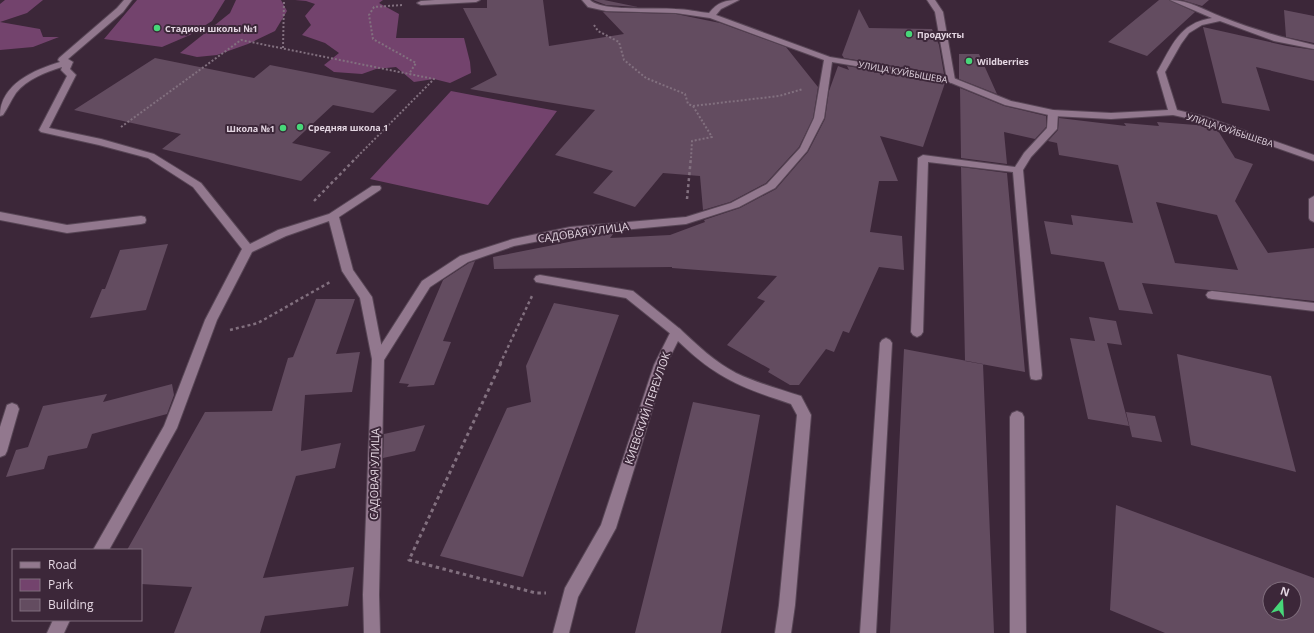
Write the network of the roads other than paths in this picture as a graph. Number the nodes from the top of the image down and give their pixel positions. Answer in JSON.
{"nodes":[{"id":1,"x":128,"y":0,"type":"edge"},
{"id":2,"x":476,"y":0,"type":"edge"},
{"id":3,"x":735,"y":0,"type":"edge"},
{"id":4,"x":931,"y":0,"type":"edge"},
{"id":5,"x":1174,"y":0,"type":"edge"},
{"id":6,"x":421,"y":3,"type":"road end"},
{"id":7,"x":588,"y":3,"type":"edge"},
{"id":8,"x":712,"y":16,"type":"junction"},
{"id":9,"x":1220,"y":20,"type":"junction"},
{"id":10,"x":1314,"y":47,"type":"edge"},
{"id":11,"x":828,"y":59,"type":"junction"},
{"id":12,"x":69,"y":62,"type":"junction"},
{"id":13,"x":951,"y":80,"type":"junction"},
{"id":14,"x":1173,"y":112,"type":"junction"},
{"id":15,"x":0,"y":113,"type":"edge"},
{"id":16,"x":1053,"y":113,"type":"junction"},
{"id":17,"x":1314,"y":158,"type":"edge"},
{"id":18,"x":1018,"y":170,"type":"junction"},
{"id":19,"x":376,"y":188,"type":"dead end"},
{"id":20,"x":1314,"y":199,"type":"edge"},
{"id":21,"x":0,"y":216,"type":"edge"},
{"id":22,"x":333,"y":216,"type":"junction"},
{"id":23,"x":1314,"y":218,"type":"edge"},
{"id":24,"x":141,"y":220,"type":"dead end"},
{"id":25,"x":248,"y":249,"type":"junction"},
{"id":26,"x":540,"y":279,"type":"road end"},
{"id":27,"x":1212,"y":295,"type":"dead end"},
{"id":28,"x":1314,"y":306,"type":"edge"},
{"id":29,"x":676,"y":332,"type":"junction"},
{"id":30,"x":917,"y":332,"type":"dead end"},
{"id":31,"x":886,"y":343,"type":"dead end"},
{"id":32,"x":378,"y":359,"type":"junction"},
{"id":33,"x":1036,"y":375,"type":"dead end"},
{"id":34,"x":12,"y":409,"type":"dead end"},
{"id":35,"x":1017,"y":417,"type":"dead end"},
{"id":36,"x":0,"y":451,"type":"edge"},
{"id":37,"x":102,"y":549,"type":"edge"},
{"id":38,"x":61,"y":621,"type":"edge"},
{"id":39,"x":54,"y":633,"type":"edge"},
{"id":40,"x":372,"y":633,"type":"edge"},
{"id":41,"x":561,"y":633,"type":"edge"},
{"id":42,"x":782,"y":633,"type":"edge"},
{"id":43,"x":868,"y":633,"type":"edge"},
{"id":44,"x":1018,"y":633,"type":"edge"}],
"edges":[{"from":1,"to":12,"type":"street"},
{"from":2,"to":6,"type":"street"},
{"from":3,"to":8,"type":"street"},
{"from":4,"to":13,"type":"street"},
{"from":5,"to":9,"type":"street"},
{"from":7,"to":8,"type":"street","name":"УЛИЦА КУЙБЫШЕВА"},
{"from":8,"to":11,"type":"street","name":"УЛИЦА КУЙБЫШЕВА"},
{"from":9,"to":10,"type":"street"},
{"from":9,"to":14,"type":"street"},
{"from":11,"to":13,"type":"street","name":"УЛИЦА КУЙБЫШЕВА"},
{"from":11,"to":32,"type":"street","name":"САДОВАЯ УЛИЦА"},
{"from":12,"to":15,"type":"street"},
{"from":12,"to":25,"type":"street"},
{"from":13,"to":16,"type":"street","name":"УЛИЦА КУЙБЫШЕВА"},
{"from":14,"to":16,"type":"street","name":"УЛИЦА КУЙБЫШЕВА"},
{"from":14,"to":17,"type":"street","name":"УЛИЦА КУЙБЫШЕВА"},
{"from":16,"to":18,"type":"street"},
{"from":18,"to":30,"type":"street"},
{"from":18,"to":33,"type":"street"},
{"from":19,"to":22,"type":"street"},
{"from":20,"to":23,"type":"street"},
{"from":21,"to":24,"type":"street"},
{"from":22,"to":25,"type":"street"},
{"from":22,"to":32,"type":"street"},
{"from":25,"to":37,"type":"street"},
{"from":26,"to":29,"type":"street"},
{"from":27,"to":28,"type":"street"},
{"from":29,"to":41,"type":"street","name":"КИЕВСКИЙ ПЕРЕУЛОК"},
{"from":29,"to":42,"type":"street"},
{"from":31,"to":43,"type":"street"},
{"from":32,"to":40,"type":"street","name":"САДОВАЯ УЛИЦА"},
{"from":34,"to":36,"type":"street"},
{"from":35,"to":44,"type":"street"},
{"from":38,"to":39,"type":"street"}]}
